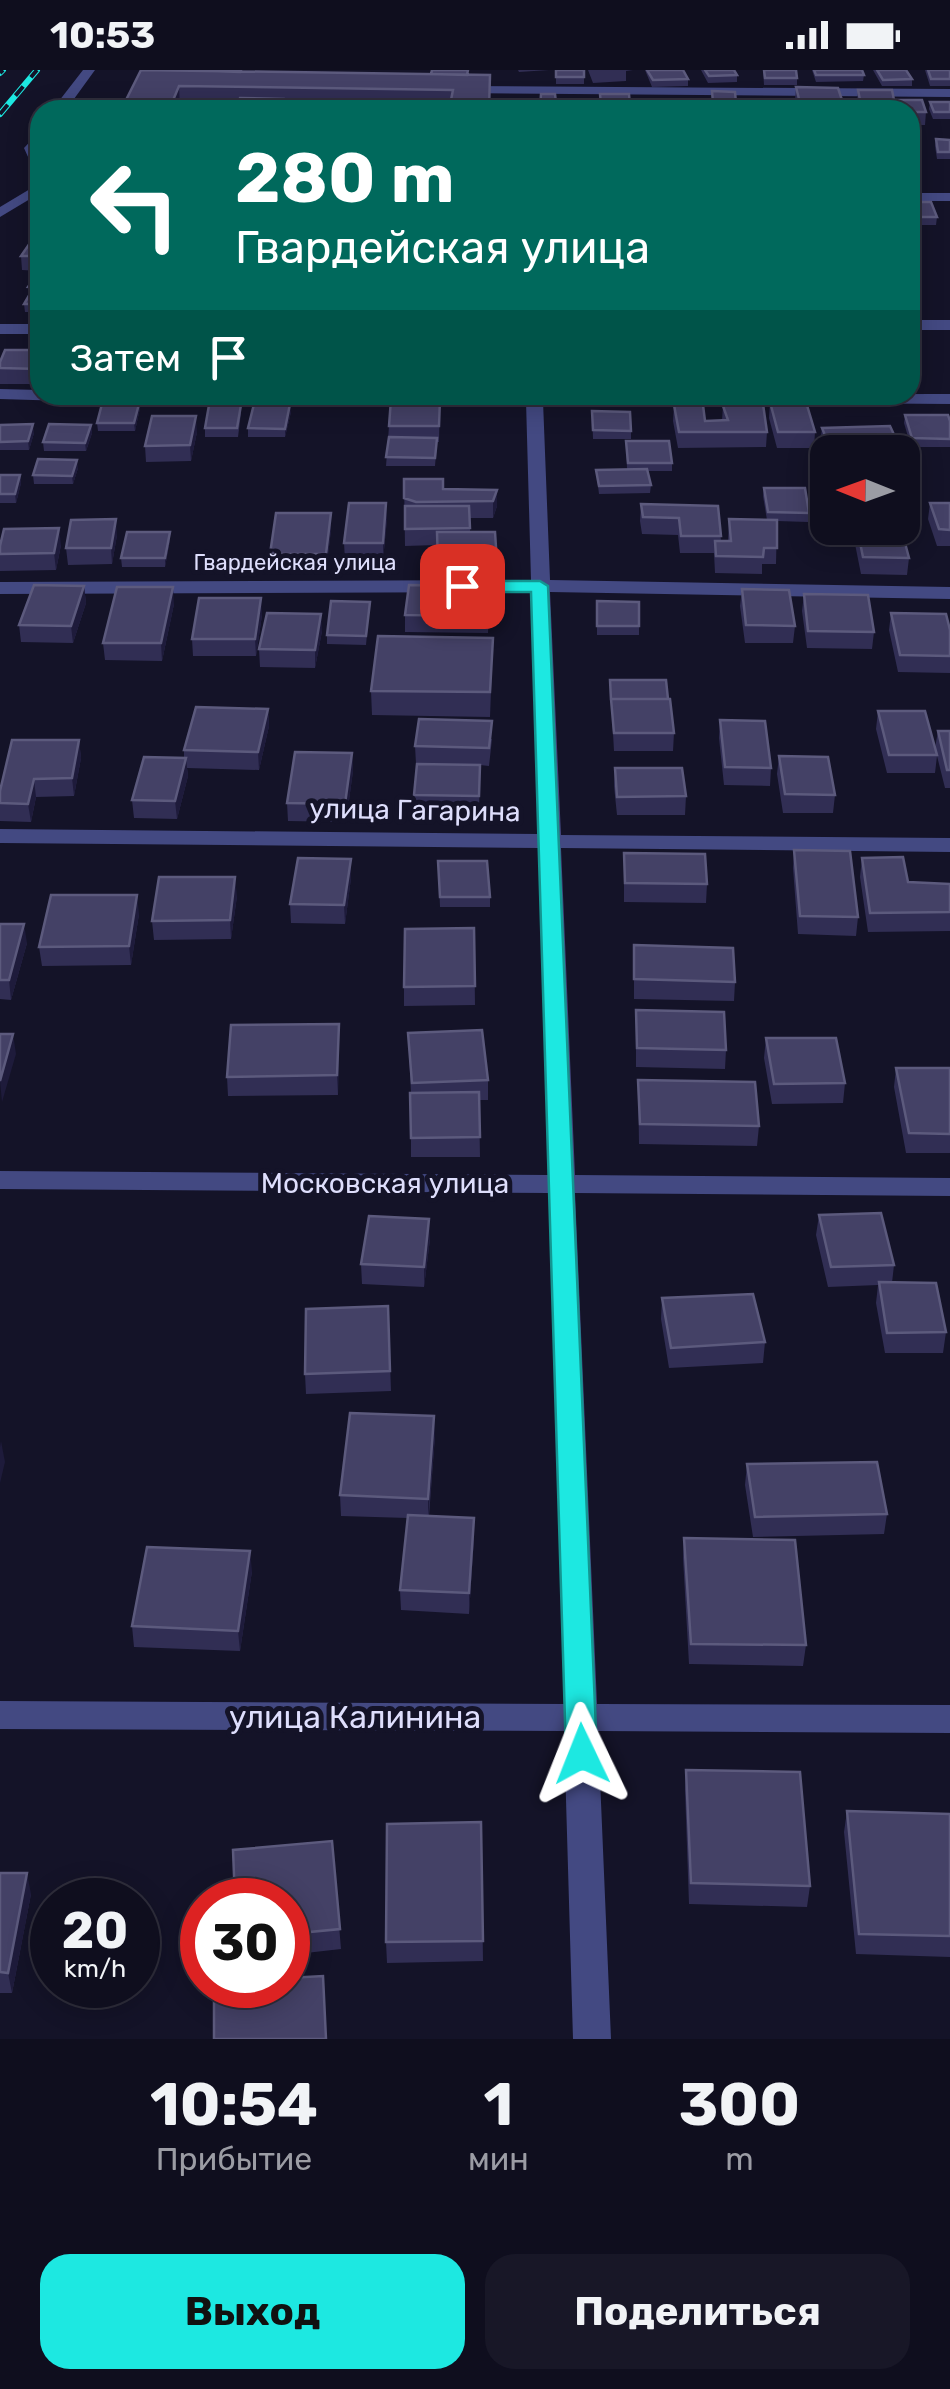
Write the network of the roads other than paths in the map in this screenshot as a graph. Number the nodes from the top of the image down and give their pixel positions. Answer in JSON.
{"nodes":[{"id":1,"x":89,"y":70,"type":"edge"},
{"id":2,"x":440,"y":89,"type":"edge"},
{"id":3,"x":950,"y":93,"type":"edge"},
{"id":4,"x":66,"y":100,"type":"edge"},
{"id":5,"x":30,"y":194,"type":"edge"},
{"id":6,"x":920,"y":197,"type":"edge"},
{"id":7,"x":950,"y":198,"type":"edge"},
{"id":8,"x":0,"y":213,"type":"edge"},
{"id":9,"x":920,"y":325,"type":"edge"},
{"id":10,"x":950,"y":325,"type":"edge"},
{"id":11,"x":0,"y":329,"type":"edge"},
{"id":12,"x":30,"y":329,"type":"edge"},
{"id":13,"x":0,"y":394,"type":"edge"},
{"id":14,"x":30,"y":395,"type":"edge"},
{"id":15,"x":920,"y":399,"type":"edge"},
{"id":16,"x":950,"y":399,"type":"edge"},
{"id":17,"x":534,"y":405,"type":"edge"},
{"id":18,"x":540,"y":586,"type":"junction"},
{"id":19,"x":0,"y":588,"type":"edge"},
{"id":20,"x":950,"y":594,"type":"edge"},
{"id":21,"x":0,"y":836,"type":"edge"},
{"id":22,"x":550,"y":842,"type":"junction"},
{"id":23,"x":950,"y":846,"type":"edge"},
{"id":24,"x":0,"y":1180,"type":"edge"},
{"id":25,"x":562,"y":1184,"type":"junction"},
{"id":26,"x":950,"y":1187,"type":"edge"},
{"id":27,"x":0,"y":1715,"type":"edge"},
{"id":28,"x":580,"y":1719,"type":"junction"},
{"id":29,"x":950,"y":1719,"type":"edge"},
{"id":30,"x":592,"y":2039,"type":"edge"}],
"edges":[{"from":1,"to":4,"type":"street"},
{"from":2,"to":3,"type":"street"},
{"from":5,"to":8,"type":"street"},
{"from":6,"to":7,"type":"street"},
{"from":9,"to":10,"type":"street"},
{"from":11,"to":12,"type":"street"},
{"from":13,"to":14,"type":"street"},
{"from":15,"to":16,"type":"street"},
{"from":17,"to":18,"type":"street"},
{"from":18,"to":19,"type":"street","name":"Гвардейская улица"},
{"from":18,"to":20,"type":"street","name":"Гвардейская улица"},
{"from":18,"to":22,"type":"street"},
{"from":21,"to":22,"type":"street","name":"улица Гагарина"},
{"from":22,"to":23,"type":"street","name":"улица Гагарина"},
{"from":22,"to":25,"type":"street"},
{"from":24,"to":25,"type":"street","name":"Московская улица"},
{"from":25,"to":26,"type":"street","name":"Московская улица"},
{"from":25,"to":28,"type":"street"},
{"from":27,"to":28,"type":"street","name":"улица Калинина"},
{"from":28,"to":29,"type":"street","name":"улица Калинина"},
{"from":28,"to":30,"type":"street"}]}
